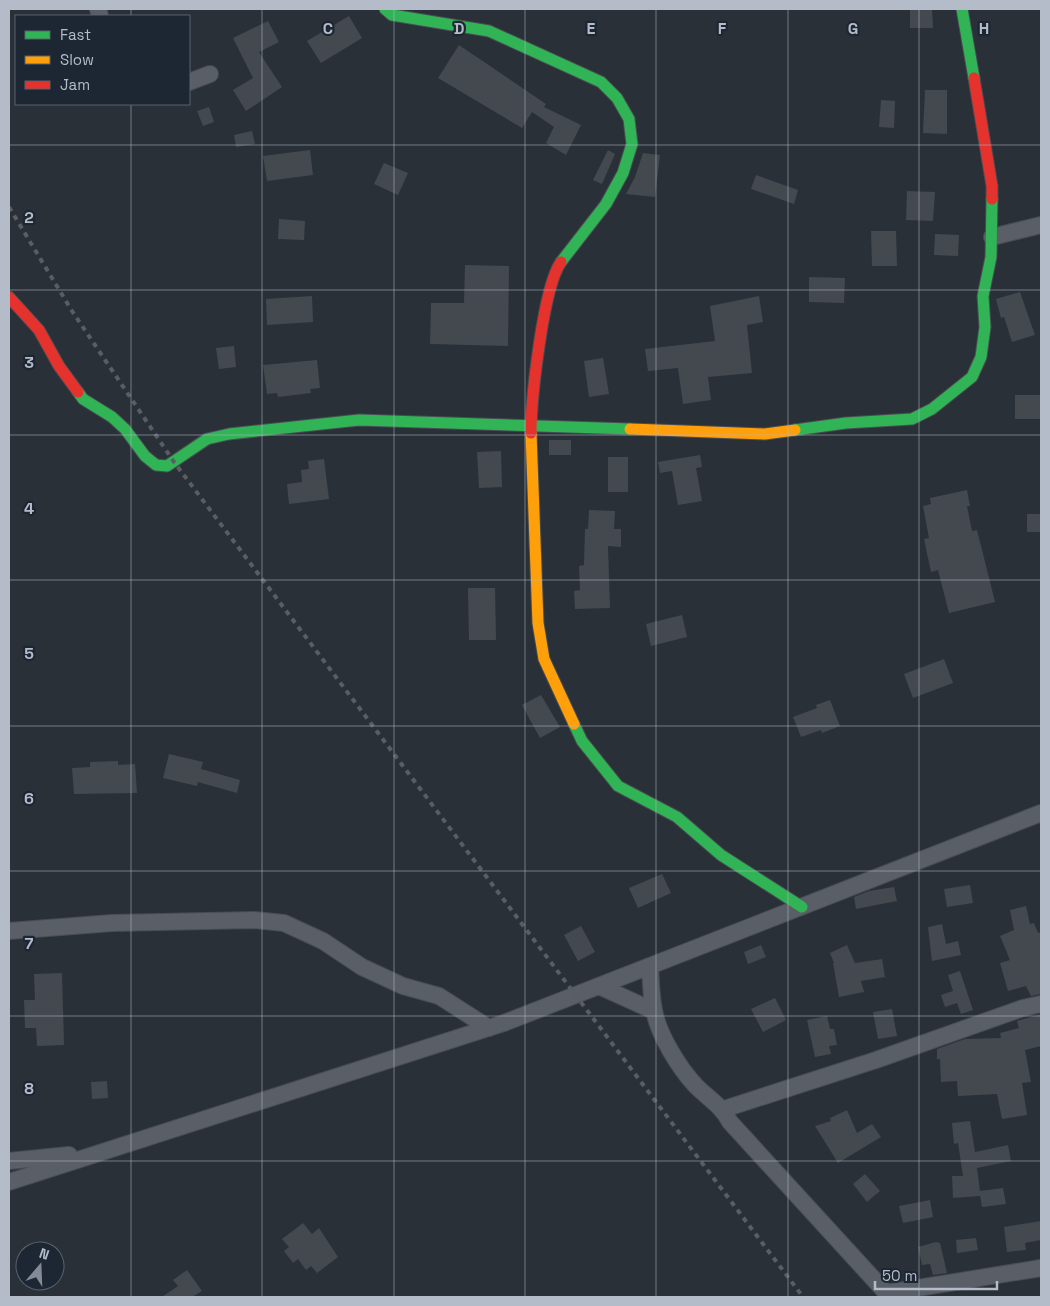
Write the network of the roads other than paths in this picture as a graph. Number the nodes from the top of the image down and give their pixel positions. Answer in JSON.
{"nodes":[{"id":1,"x":385,"y":9,"type":"edge"},
{"id":2,"x":962,"y":9,"type":"edge"},
{"id":3,"x":210,"y":74,"type":"dead end"},
{"id":4,"x":190,"y":82,"type":"edge"},
{"id":5,"x":1041,"y":225,"type":"edge"},
{"id":6,"x":992,"y":237,"type":"junction"},
{"id":7,"x":9,"y":297,"type":"edge"},
{"id":8,"x":531,"y":426,"type":"junction"},
{"id":9,"x":1041,"y":814,"type":"edge"},
{"id":10,"x":802,"y":907,"type":"junction"},
{"id":11,"x":9,"y":931,"type":"edge"},
{"id":12,"x":650,"y":968,"type":"junction"},
{"id":13,"x":601,"y":987,"type":"junction"},
{"id":14,"x":1041,"y":1004,"type":"edge"},
{"id":15,"x":654,"y":1011,"type":"junction"},
{"id":16,"x":489,"y":1028,"type":"junction"},
{"id":17,"x":724,"y":1109,"type":"junction"},
{"id":18,"x":93,"y":1154,"type":"junction"},
{"id":19,"x":9,"y":1161,"type":"edge"},
{"id":20,"x":9,"y":1182,"type":"edge"},
{"id":21,"x":1041,"y":1268,"type":"edge"},
{"id":22,"x":888,"y":1295,"type":"edge"}],
"edges":[{"from":1,"to":8,"type":"street"},
{"from":2,"to":6,"type":"street"},
{"from":3,"to":4,"type":"street"},
{"from":5,"to":6,"type":"street"},
{"from":6,"to":8,"type":"street"},
{"from":7,"to":8,"type":"street"},
{"from":8,"to":10,"type":"street"},
{"from":9,"to":10,"type":"street"},
{"from":10,"to":12,"type":"street"},
{"from":11,"to":16,"type":"street"},
{"from":12,"to":13,"type":"street"},
{"from":12,"to":15,"type":"street"},
{"from":13,"to":15,"type":"street"},
{"from":13,"to":16,"type":"street"},
{"from":14,"to":17,"type":"street"},
{"from":15,"to":17,"type":"street"},
{"from":16,"to":18,"type":"street"},
{"from":17,"to":22,"type":"street"},
{"from":18,"to":19,"type":"street"},
{"from":18,"to":20,"type":"street"},
{"from":21,"to":22,"type":"street"}]}
